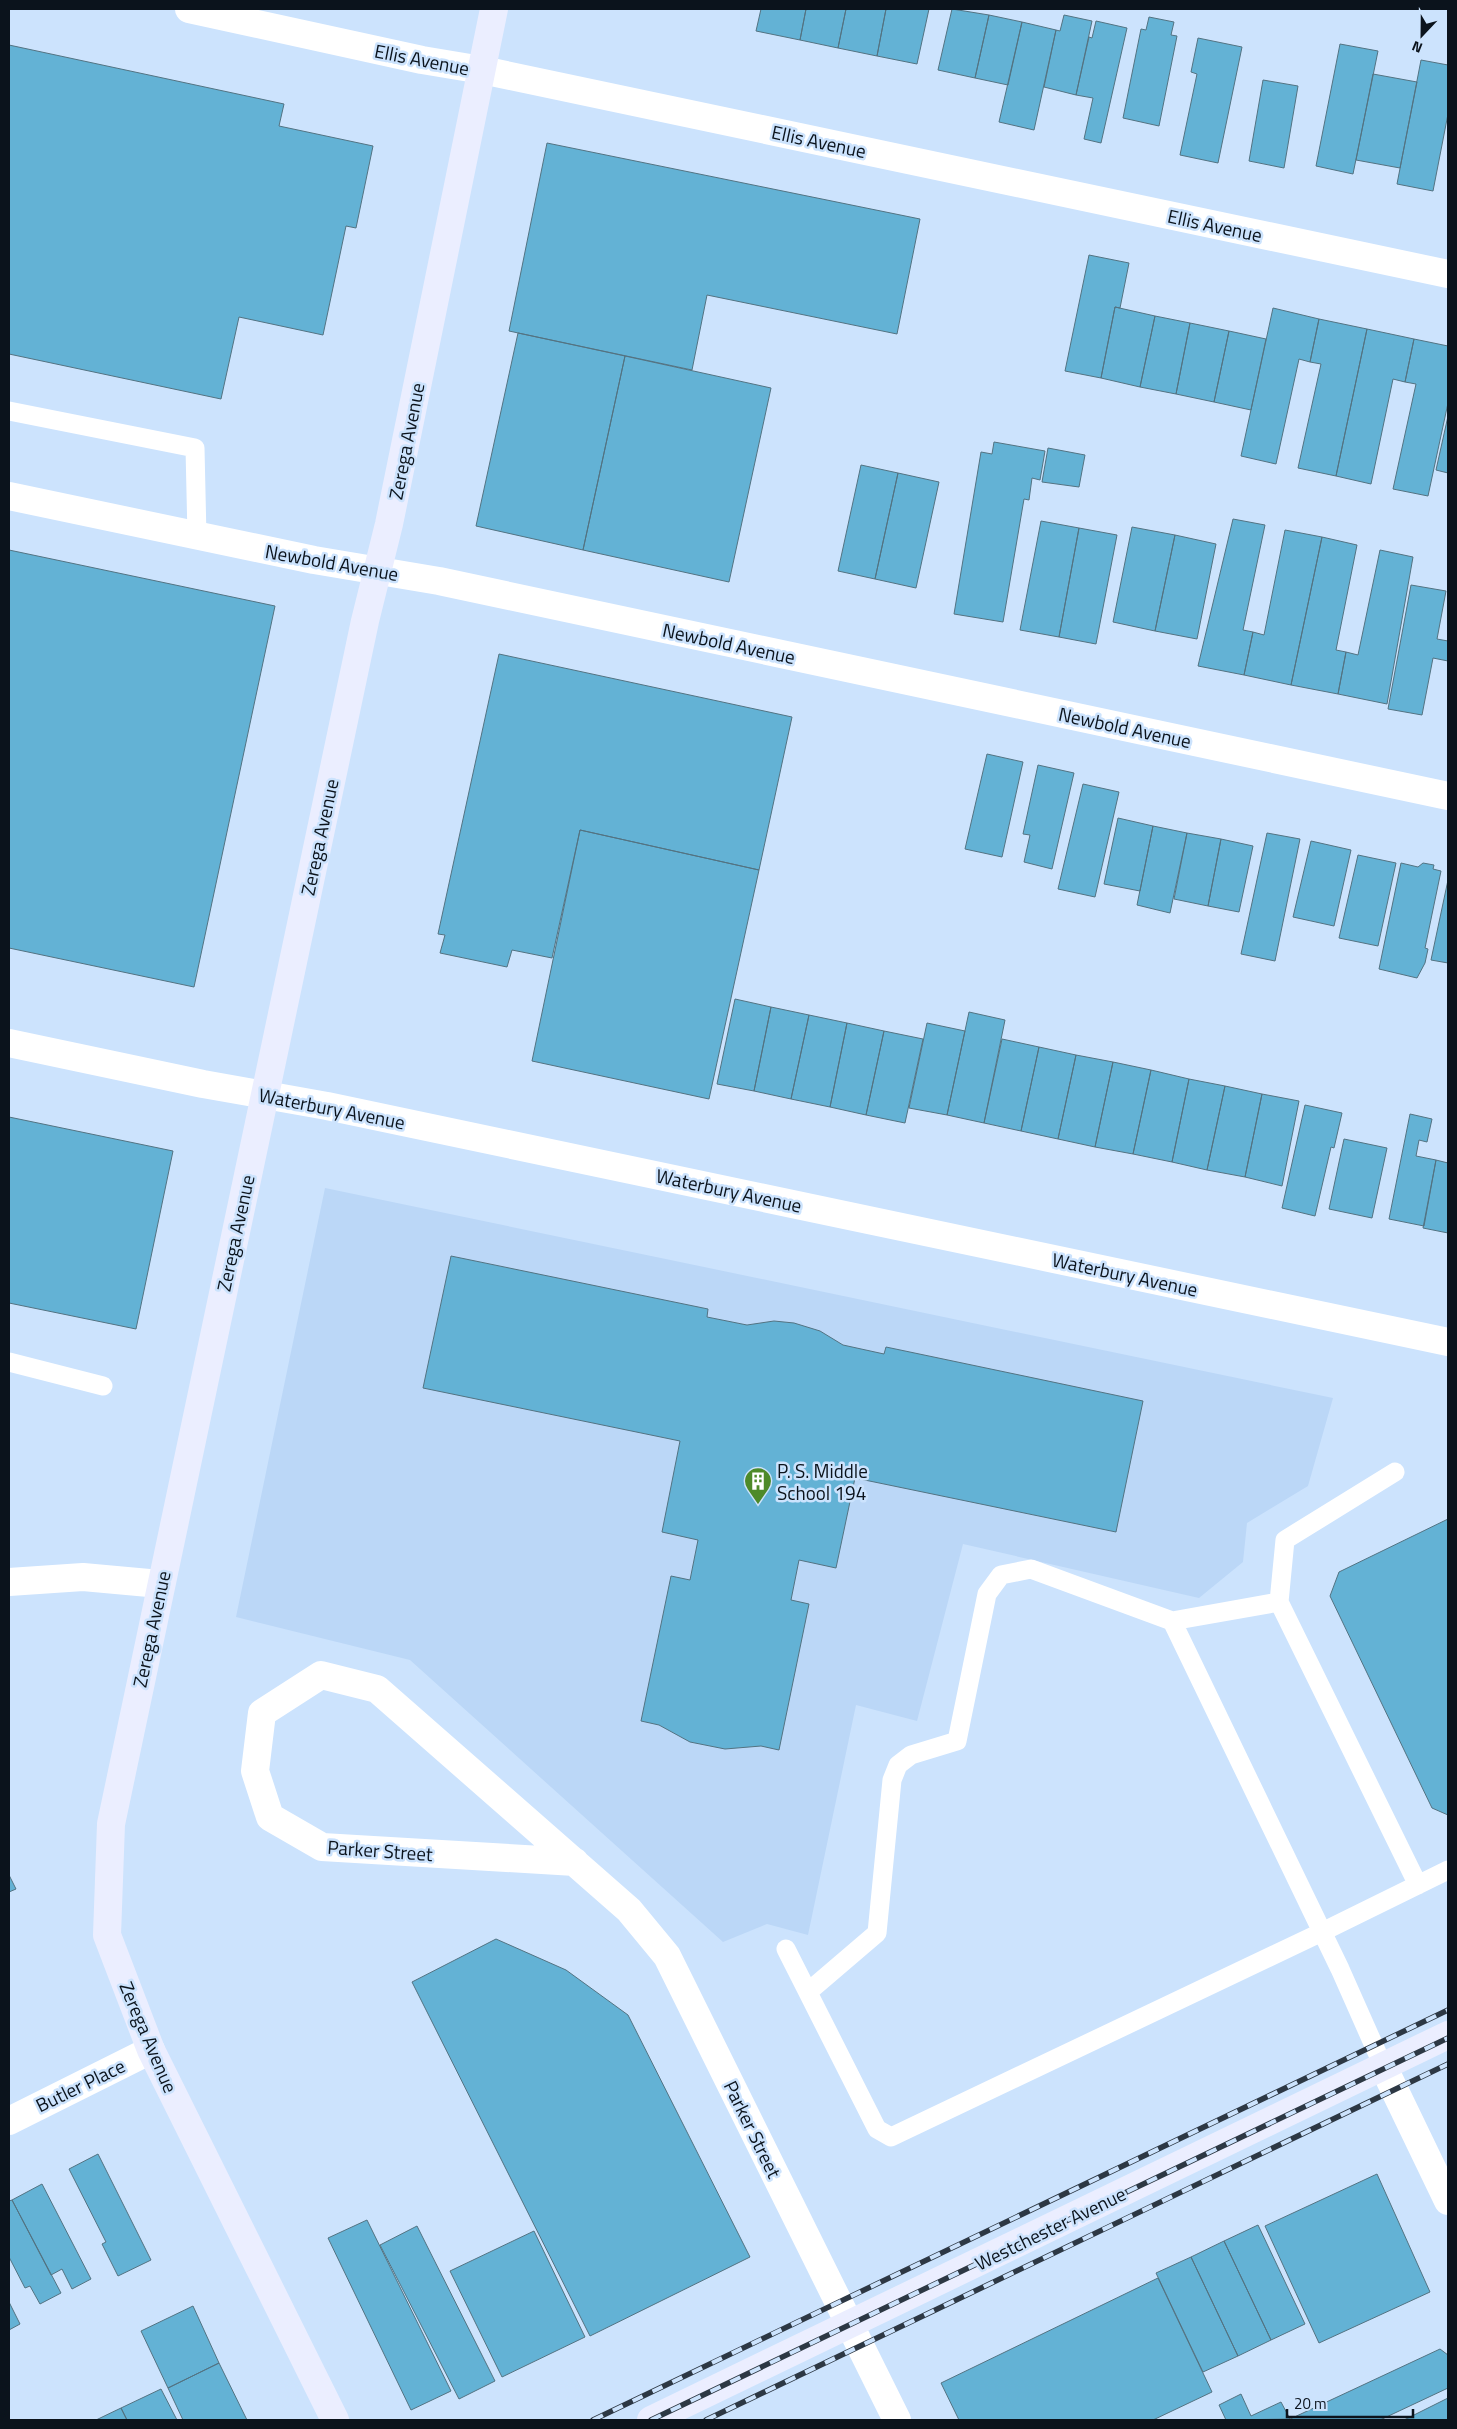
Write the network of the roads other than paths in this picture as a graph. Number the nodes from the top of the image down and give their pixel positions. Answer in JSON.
{"nodes":[{"id":1,"x":189,"y":9,"type":"edge"},
{"id":2,"x":494,"y":9,"type":"edge"},
{"id":3,"x":482,"y":70,"type":"junction"},
{"id":4,"x":1448,"y":274,"type":"edge"},
{"id":5,"x":9,"y":411,"type":"edge"},
{"id":6,"x":9,"y":496,"type":"edge"},
{"id":7,"x":197,"y":537,"type":"junction"},
{"id":8,"x":377,"y":571,"type":"junction"},
{"id":9,"x":1448,"y":796,"type":"edge"},
{"id":10,"x":9,"y":1043,"type":"edge"},
{"id":11,"x":264,"y":1095,"type":"junction"},
{"id":12,"x":1448,"y":1342,"type":"edge"},
{"id":13,"x":9,"y":1362,"type":"edge"},
{"id":14,"x":104,"y":1386,"type":"dead end"},
{"id":15,"x":1395,"y":1472,"type":"dead end"},
{"id":16,"x":9,"y":1582,"type":"edge"},
{"id":17,"x":160,"y":1584,"type":"junction"},
{"id":18,"x":1279,"y":1602,"type":"junction"},
{"id":19,"x":1172,"y":1621,"type":"junction"},
{"id":20,"x":575,"y":1862,"type":"junction"},
{"id":21,"x":1448,"y":1870,"type":"edge"},
{"id":22,"x":1418,"y":1885,"type":"junction"},
{"id":23,"x":1322,"y":1932,"type":"junction"},
{"id":24,"x":786,"y":1948,"type":"dead end"},
{"id":25,"x":808,"y":1992,"type":"junction"},
{"id":26,"x":1448,"y":2035,"type":"edge"},
{"id":27,"x":151,"y":2050,"type":"junction"},
{"id":28,"x":1383,"y":2066,"type":"junction"},
{"id":29,"x":9,"y":2121,"type":"edge"},
{"id":30,"x":1448,"y":2201,"type":"edge"},
{"id":31,"x":850,"y":2325,"type":"junction"},
{"id":32,"x":335,"y":2420,"type":"edge"},
{"id":33,"x":651,"y":2420,"type":"edge"},
{"id":34,"x":897,"y":2420,"type":"edge"}],
"edges":[{"from":1,"to":3,"type":"street","name":"Ellis Avenue"},
{"from":2,"to":3,"type":"main road","name":"Zerega Avenue"},
{"from":3,"to":4,"type":"street","name":"Ellis Avenue"},
{"from":3,"to":8,"type":"main road","name":"Zerega Avenue"},
{"from":5,"to":7,"type":"lane"},
{"from":6,"to":7,"type":"street","name":"Newbold Avenue"},
{"from":7,"to":8,"type":"street","name":"Newbold Avenue"},
{"from":8,"to":9,"type":"street","name":"Newbold Avenue"},
{"from":8,"to":11,"type":"main road","name":"Zerega Avenue"},
{"from":10,"to":11,"type":"street","name":"Waterbury Avenue"},
{"from":11,"to":12,"type":"street","name":"Waterbury Avenue"},
{"from":11,"to":17,"type":"main road","name":"Zerega Avenue"},
{"from":13,"to":14,"type":"lane"},
{"from":15,"to":18,"type":"lane"},
{"from":16,"to":17,"type":"street"},
{"from":17,"to":27,"type":"main road","name":"Zerega Avenue"},
{"from":18,"to":19,"type":"lane"},
{"from":18,"to":22,"type":"lane"},
{"from":19,"to":23,"type":"lane"},
{"from":19,"to":25,"type":"lane"},
{"from":20,"to":20,"type":"street","name":"Parker Street"},
{"from":20,"to":31,"type":"street","name":"Parker Street"},
{"from":21,"to":22,"type":"lane"},
{"from":22,"to":23,"type":"lane"},
{"from":23,"to":25,"type":"lane"},
{"from":23,"to":28,"type":"lane"},
{"from":24,"to":25,"type":"lane"},
{"from":26,"to":28,"type":"main road","name":"Westchester Avenue"},
{"from":27,"to":29,"type":"street","name":"Butler Place"},
{"from":27,"to":32,"type":"main road","name":"Zerega Avenue"},
{"from":28,"to":30,"type":"street"},
{"from":28,"to":31,"type":"main road","name":"Westchester Avenue"},
{"from":31,"to":33,"type":"main road","name":"Westchester Avenue"},
{"from":31,"to":34,"type":"street","name":"Parker Street"}]}
